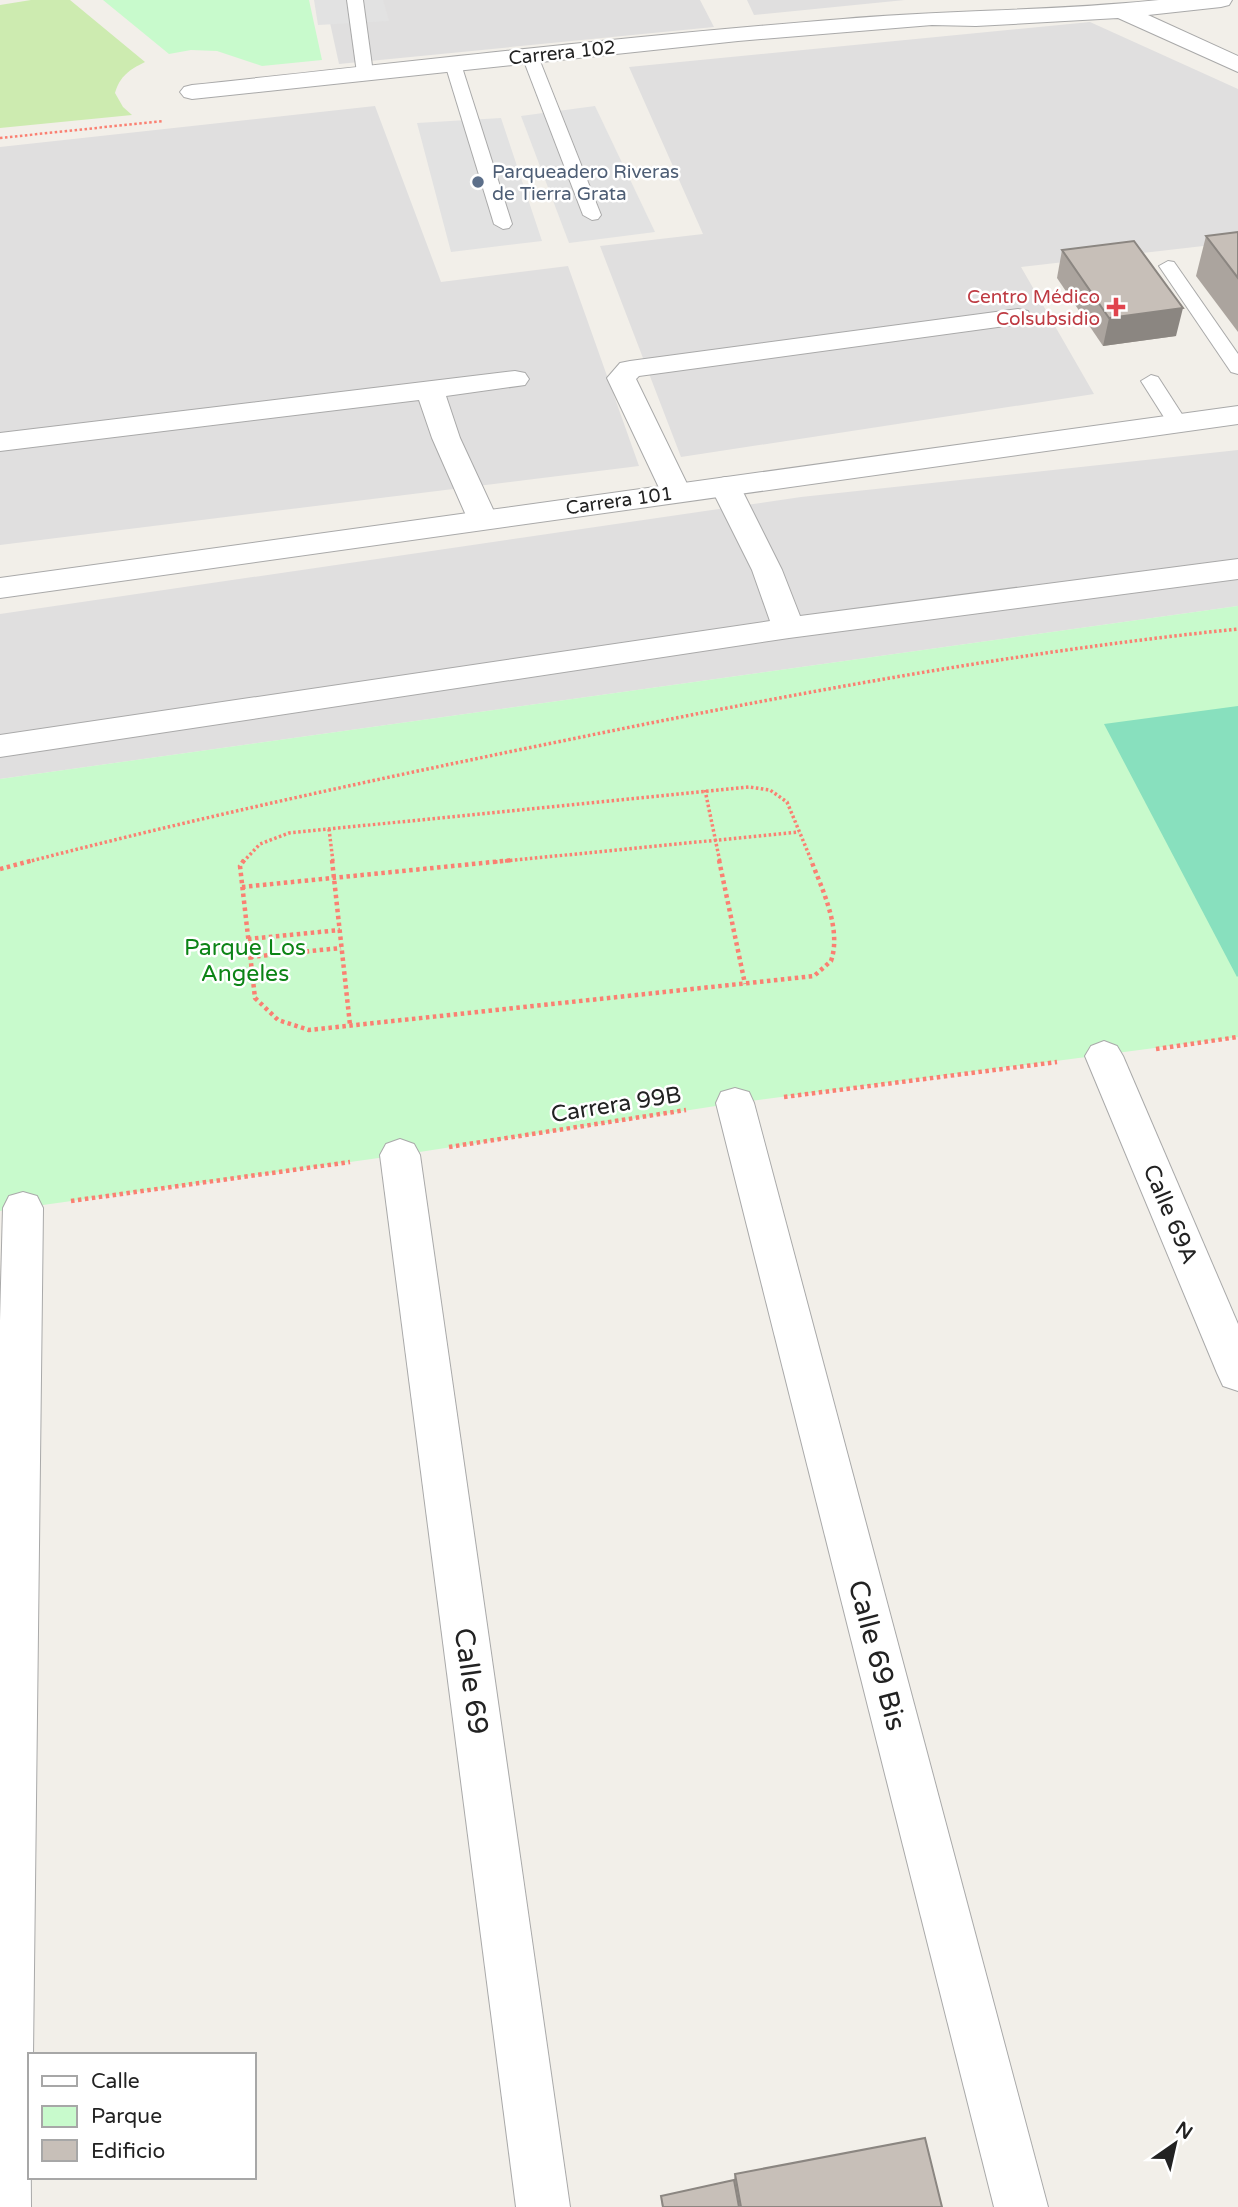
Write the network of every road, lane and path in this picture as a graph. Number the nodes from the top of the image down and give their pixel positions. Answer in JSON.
{"nodes":[{"id":1,"x":355,"y":0,"type":"edge"},
{"id":2,"x":1068,"y":0,"type":"edge"},
{"id":3,"x":1221,"y":0,"type":"edge"},
{"id":4,"x":1115,"y":5,"type":"edge"},
{"id":5,"x":932,"y":18,"type":"junction"},
{"id":6,"x":530,"y":56,"type":"junction"},
{"id":7,"x":453,"y":64,"type":"junction"},
{"id":8,"x":1238,"y":65,"type":"edge"},
{"id":9,"x":365,"y":73,"type":"junction"},
{"id":10,"x":197,"y":92,"type":"joint"},
{"id":11,"x":0,"y":138,"type":"edge"},
{"id":12,"x":592,"y":215,"type":"dead end"},
{"id":13,"x":503,"y":224,"type":"dead end"},
{"id":14,"x":1168,"y":266,"type":"dead end"},
{"id":15,"x":1018,"y":317,"type":"dead end"},
{"id":16,"x":1238,"y":368,"type":"edge"},
{"id":17,"x":515,"y":379,"type":"dead end"},
{"id":18,"x":1151,"y":381,"type":"dead end"},
{"id":19,"x":430,"y":390,"type":"junction"},
{"id":20,"x":1238,"y":415,"type":"edge"},
{"id":21,"x":1177,"y":422,"type":"junction"},
{"id":22,"x":0,"y":442,"type":"edge"},
{"id":23,"x":725,"y":486,"type":"junction"},
{"id":24,"x":676,"y":492,"type":"junction"},
{"id":25,"x":484,"y":520,"type":"junction"},
{"id":26,"x":1238,"y":569,"type":"edge"},
{"id":27,"x":0,"y":588,"type":"edge"},
{"id":28,"x":789,"y":628,"type":"junction"},
{"id":29,"x":1238,"y":629,"type":"edge"},
{"id":30,"x":0,"y":746,"type":"edge"},
{"id":31,"x":705,"y":790,"type":"junction"},
{"id":32,"x":329,"y":829,"type":"junction"},
{"id":33,"x":799,"y":832,"type":"junction"},
{"id":34,"x":715,"y":841,"type":"junction"},
{"id":35,"x":0,"y":869,"type":"edge"},
{"id":36,"x":334,"y":878,"type":"junction"},
{"id":37,"x":242,"y":887,"type":"junction"},
{"id":38,"x":340,"y":930,"type":"junction"},
{"id":39,"x":248,"y":939,"type":"junction"},
{"id":40,"x":341,"y":948,"type":"junction"},
{"id":41,"x":250,"y":957,"type":"junction"},
{"id":42,"x":745,"y":984,"type":"junction"},
{"id":43,"x":350,"y":1025,"type":"junction"},
{"id":44,"x":1238,"y":1037,"type":"edge"},
{"id":45,"x":1104,"y":1056,"type":"junction"},
{"id":46,"x":735,"y":1103,"type":"junction"},
{"id":47,"x":400,"y":1155,"type":"junction"},
{"id":48,"x":23,"y":1208,"type":"joint"},
{"id":49,"x":1238,"y":1373,"type":"edge"},
{"id":50,"x":4,"y":2207,"type":"edge"},
{"id":51,"x":543,"y":2207,"type":"edge"},
{"id":52,"x":1021,"y":2207,"type":"edge"}],
"edges":[{"from":1,"to":9,"type":"lane"},
{"from":2,"to":5,"type":"street","name":"Carrera 102"},
{"from":3,"to":4,"type":"street","name":"Carrera 102"},
{"from":4,"to":5,"type":"street","name":"Carrera 102"},
{"from":4,"to":8,"type":"street"},
{"from":5,"to":6,"type":"street","name":"Carrera 102"},
{"from":6,"to":7,"type":"street","name":"Carrera 102"},
{"from":6,"to":12,"type":"lane"},
{"from":7,"to":9,"type":"street","name":"Carrera 102"},
{"from":7,"to":13,"type":"lane"},
{"from":9,"to":10,"type":"street","name":"Carrera 102"},
{"from":10,"to":11,"type":"path"},
{"from":14,"to":16,"type":"lane"},
{"from":15,"to":24,"type":"street"},
{"from":17,"to":19,"type":"street"},
{"from":18,"to":21,"type":"lane"},
{"from":19,"to":22,"type":"street"},
{"from":19,"to":25,"type":"street"},
{"from":20,"to":21,"type":"street","name":"Carrera 101"},
{"from":21,"to":23,"type":"street","name":"Carrera 101"},
{"from":23,"to":24,"type":"street","name":"Carrera 101"},
{"from":23,"to":28,"type":"street"},
{"from":24,"to":25,"type":"street","name":"Carrera 101"},
{"from":25,"to":27,"type":"street","name":"Carrera 101"},
{"from":26,"to":28,"type":"street"},
{"from":28,"to":30,"type":"street"},
{"from":29,"to":35,"type":"path"},
{"from":31,"to":32,"type":"path"},
{"from":31,"to":33,"type":"path"},
{"from":31,"to":34,"type":"path"},
{"from":32,"to":36,"type":"path"},
{"from":32,"to":37,"type":"path"},
{"from":33,"to":34,"type":"path"},
{"from":33,"to":42,"type":"path"},
{"from":34,"to":36,"type":"path"},
{"from":34,"to":42,"type":"path"},
{"from":36,"to":37,"type":"path"},
{"from":36,"to":38,"type":"path"},
{"from":37,"to":39,"type":"path"},
{"from":38,"to":39,"type":"path"},
{"from":38,"to":40,"type":"path"},
{"from":39,"to":41,"type":"path"},
{"from":40,"to":41,"type":"path"},
{"from":40,"to":43,"type":"path"},
{"from":41,"to":43,"type":"path"},
{"from":42,"to":43,"type":"path"},
{"from":44,"to":45,"type":"path","name":"Carrera 99B"},
{"from":45,"to":46,"type":"path","name":"Carrera 99B"},
{"from":45,"to":49,"type":"street","name":"Calle 69A"},
{"from":46,"to":47,"type":"path","name":"Carrera 99B"},
{"from":46,"to":52,"type":"street","name":"Calle 69 Bis"},
{"from":47,"to":48,"type":"path","name":"Carrera 99B"},
{"from":47,"to":51,"type":"street","name":"Calle 69"},
{"from":48,"to":50,"type":"street"}]}
